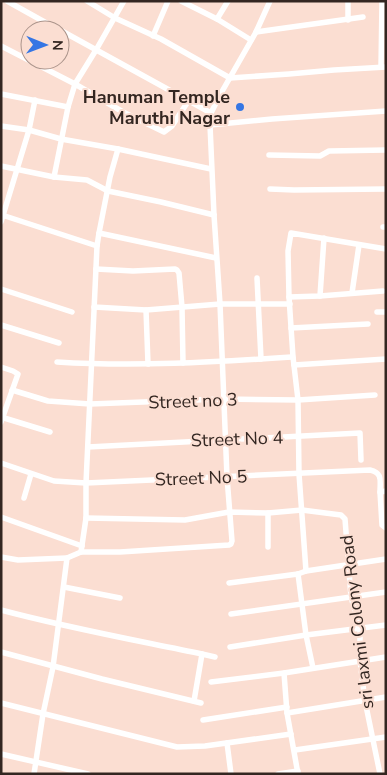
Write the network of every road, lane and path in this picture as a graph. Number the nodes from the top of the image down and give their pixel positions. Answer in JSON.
{"nodes":[{"id":1,"x":7,"y":1,"type":"edge"},
{"id":2,"x":87,"y":1,"type":"edge"},
{"id":3,"x":124,"y":1,"type":"edge"},
{"id":4,"x":168,"y":1,"type":"edge"},
{"id":5,"x":181,"y":1,"type":"edge"},
{"id":6,"x":228,"y":1,"type":"edge"},
{"id":7,"x":270,"y":1,"type":"edge"},
{"id":8,"x":348,"y":1,"type":"edge"},
{"id":9,"x":382,"y":1,"type":"edge"},
{"id":10,"x":115,"y":18,"type":"junction"},
{"id":11,"x":363,"y":18,"type":"dead end"},
{"id":12,"x":217,"y":19,"type":"junction"},
{"id":13,"x":42,"y":20,"type":"edge"},
{"id":14,"x":348,"y":20,"type":"junction"},
{"id":15,"x":384,"y":20,"type":"edge"},
{"id":16,"x":256,"y":32,"type":"junction"},
{"id":17,"x":70,"y":36,"type":"edge"},
{"id":18,"x":153,"y":36,"type":"junction"},
{"id":19,"x":252,"y":40,"type":"junction"},
{"id":20,"x":1,"y":46,"type":"edge"},
{"id":21,"x":96,"y":50,"type":"junction"},
{"id":22,"x":383,"y":67,"type":"edge"},
{"id":23,"x":230,"y":78,"type":"junction"},
{"id":24,"x":75,"y":84,"type":"junction"},
{"id":25,"x":1,"y":94,"type":"edge"},
{"id":26,"x":35,"y":100,"type":"junction"},
{"id":27,"x":188,"y":100,"type":"junction"},
{"id":28,"x":68,"y":107,"type":"junction"},
{"id":29,"x":386,"y":111,"type":"edge"},
{"id":30,"x":211,"y":113,"type":"junction"},
{"id":31,"x":210,"y":125,"type":"junction"},
{"id":32,"x":1,"y":126,"type":"edge"},
{"id":33,"x":29,"y":130,"type":"junction"},
{"id":34,"x":62,"y":139,"type":"junction"},
{"id":35,"x":118,"y":149,"type":"junction"},
{"id":36,"x":386,"y":150,"type":"edge"},
{"id":37,"x":269,"y":155,"type":"dead end"},
{"id":38,"x":1,"y":166,"type":"edge"},
{"id":39,"x":16,"y":169,"type":"junction"},
{"id":40,"x":211,"y":169,"type":"junction"},
{"id":41,"x":54,"y":177,"type":"junction"},
{"id":42,"x":270,"y":189,"type":"dead end"},
{"id":43,"x":386,"y":189,"type":"edge"},
{"id":44,"x":108,"y":191,"type":"junction"},
{"id":45,"x":214,"y":215,"type":"junction"},
{"id":46,"x":2,"y":217,"type":"edge"},
{"id":47,"x":99,"y":233,"type":"junction"},
{"id":48,"x":324,"y":238,"type":"junction"},
{"id":49,"x":358,"y":245,"type":"junction"},
{"id":50,"x":97,"y":246,"type":"junction"},
{"id":51,"x":386,"y":250,"type":"edge"},
{"id":52,"x":216,"y":258,"type":"junction"},
{"id":53,"x":96,"y":268,"type":"junction"},
{"id":54,"x":257,"y":278,"type":"dead end"},
{"id":55,"x":1,"y":289,"type":"edge"},
{"id":56,"x":383,"y":292,"type":"dead end"},
{"id":57,"x":352,"y":293,"type":"junction"},
{"id":58,"x":320,"y":296,"type":"junction"},
{"id":59,"x":290,"y":297,"type":"junction"},
{"id":60,"x":220,"y":304,"type":"junction"},
{"id":61,"x":258,"y":304,"type":"junction"},
{"id":62,"x":290,"y":304,"type":"junction"},
{"id":63,"x":94,"y":307,"type":"junction"},
{"id":64,"x":182,"y":307,"type":"junction"},
{"id":65,"x":146,"y":310,"type":"junction"},
{"id":66,"x":72,"y":312,"type":"dead end"},
{"id":67,"x":378,"y":312,"type":"dead end"},
{"id":68,"x":386,"y":312,"type":"edge"},
{"id":69,"x":368,"y":324,"type":"dead end"},
{"id":70,"x":1,"y":326,"type":"edge"},
{"id":71,"x":291,"y":328,"type":"junction"},
{"id":72,"x":59,"y":343,"type":"dead end"},
{"id":73,"x":293,"y":356,"type":"junction"},
{"id":74,"x":261,"y":359,"type":"junction"},
{"id":75,"x":386,"y":359,"type":"edge"},
{"id":76,"x":222,"y":361,"type":"junction"},
{"id":77,"x":57,"y":362,"type":"dead end"},
{"id":78,"x":184,"y":363,"type":"junction"},
{"id":79,"x":92,"y":364,"type":"junction"},
{"id":80,"x":148,"y":364,"type":"junction"},
{"id":81,"x":294,"y":365,"type":"junction"},
{"id":82,"x":1,"y":367,"type":"edge"},
{"id":83,"x":12,"y":390,"type":"junction"},
{"id":84,"x":375,"y":395,"type":"dead end"},
{"id":85,"x":223,"y":399,"type":"junction"},
{"id":86,"x":298,"y":400,"type":"junction"},
{"id":87,"x":90,"y":404,"type":"junction"},
{"id":88,"x":2,"y":419,"type":"edge"},
{"id":89,"x":50,"y":432,"type":"dead end"},
{"id":90,"x":298,"y":437,"type":"junction"},
{"id":91,"x":226,"y":440,"type":"junction"},
{"id":92,"x":88,"y":446,"type":"junction"},
{"id":93,"x":361,"y":460,"type":"dead end"},
{"id":94,"x":1,"y":463,"type":"edge"},
{"id":95,"x":31,"y":474,"type":"junction"},
{"id":96,"x":299,"y":474,"type":"junction"},
{"id":97,"x":227,"y":477,"type":"junction"},
{"id":98,"x":86,"y":482,"type":"junction"},
{"id":99,"x":383,"y":492,"type":"edge"},
{"id":100,"x":24,"y":498,"type":"dead end"},
{"id":101,"x":302,"y":510,"type":"junction"},
{"id":102,"x":229,"y":512,"type":"junction"},
{"id":103,"x":268,"y":513,"type":"junction"},
{"id":104,"x":1,"y":517,"type":"edge"},
{"id":105,"x":86,"y":518,"type":"junction"},
{"id":106,"x":386,"y":528,"type":"edge"},
{"id":107,"x":268,"y":547,"type":"dead end"},
{"id":108,"x":81,"y":549,"type":"junction"},
{"id":109,"x":1,"y":557,"type":"edge"},
{"id":110,"x":68,"y":558,"type":"junction"},
{"id":111,"x":386,"y":559,"type":"edge"},
{"id":112,"x":349,"y":564,"type":"junction"},
{"id":113,"x":306,"y":571,"type":"junction"},
{"id":114,"x":298,"y":574,"type":"junction"},
{"id":115,"x":229,"y":583,"type":"dead end"},
{"id":116,"x":64,"y":587,"type":"junction"},
{"id":117,"x":386,"y":592,"type":"edge"},
{"id":118,"x":351,"y":597,"type":"junction"},
{"id":119,"x":120,"y":598,"type":"dead end"},
{"id":120,"x":301,"y":603,"type":"junction"},
{"id":121,"x":1,"y":610,"type":"edge"},
{"id":122,"x":231,"y":614,"type":"dead end"},
{"id":123,"x":58,"y":624,"type":"junction"},
{"id":124,"x":386,"y":625,"type":"edge"},
{"id":125,"x":360,"y":628,"type":"junction"},
{"id":126,"x":306,"y":635,"type":"junction"},
{"id":127,"x":230,"y":647,"type":"dead end"},
{"id":128,"x":1,"y":652,"type":"edge"},
{"id":129,"x":202,"y":654,"type":"junction"},
{"id":130,"x":215,"y":657,"type":"dead end"},
{"id":131,"x":386,"y":657,"type":"edge"},
{"id":132,"x":360,"y":661,"type":"junction"},
{"id":133,"x":53,"y":667,"type":"junction"},
{"id":134,"x":312,"y":668,"type":"junction"},
{"id":135,"x":284,"y":673,"type":"junction"},
{"id":136,"x":211,"y":682,"type":"dead end"},
{"id":137,"x":386,"y":698,"type":"edge"},
{"id":138,"x":366,"y":701,"type":"junction"},
{"id":139,"x":1,"y":703,"type":"edge"},
{"id":140,"x":287,"y":710,"type":"junction"},
{"id":141,"x":43,"y":714,"type":"junction"},
{"id":142,"x":204,"y":720,"type":"dead end"},
{"id":143,"x":291,"y":734,"type":"junction"},
{"id":144,"x":386,"y":737,"type":"edge"},
{"id":145,"x":373,"y":739,"type":"junction"},
{"id":146,"x":227,"y":743,"type":"junction"},
{"id":147,"x":295,"y":750,"type":"junction"},
{"id":148,"x":1,"y":754,"type":"edge"},
{"id":149,"x":36,"y":761,"type":"junction"},
{"id":150,"x":298,"y":772,"type":"edge"},
{"id":151,"x":34,"y":774,"type":"edge"},
{"id":152,"x":88,"y":774,"type":"edge"},
{"id":153,"x":231,"y":774,"type":"edge"},
{"id":154,"x":278,"y":774,"type":"edge"},
{"id":155,"x":380,"y":774,"type":"edge"}],
"edges":[{"from":1,"to":13,"type":"street"},
{"from":2,"to":10,"type":"street"},
{"from":3,"to":10,"type":"street"},
{"from":4,"to":18,"type":"street"},
{"from":5,"to":12,"type":"street"},
{"from":6,"to":12,"type":"street"},
{"from":7,"to":16,"type":"street"},
{"from":8,"to":14,"type":"street"},
{"from":9,"to":15,"type":"street"},
{"from":10,"to":18,"type":"street"},
{"from":10,"to":21,"type":"street"},
{"from":11,"to":14,"type":"street"},
{"from":12,"to":19,"type":"street"},
{"from":14,"to":16,"type":"street"},
{"from":15,"to":22,"type":"street"},
{"from":16,"to":19,"type":"street"},
{"from":17,"to":21,"type":"street"},
{"from":18,"to":23,"type":"street"},
{"from":19,"to":23,"type":"street"},
{"from":20,"to":24,"type":"street"},
{"from":21,"to":24,"type":"street"},
{"from":21,"to":27,"type":"street"},
{"from":22,"to":23,"type":"street"},
{"from":23,"to":30,"type":"street"},
{"from":24,"to":27,"type":"street"},
{"from":24,"to":28,"type":"street"},
{"from":25,"to":26,"type":"street"},
{"from":26,"to":28,"type":"street"},
{"from":26,"to":33,"type":"street"},
{"from":27,"to":30,"type":"street"},
{"from":28,"to":34,"type":"street"},
{"from":29,"to":31,"type":"street"},
{"from":30,"to":31,"type":"street"},
{"from":31,"to":40,"type":"street"},
{"from":32,"to":33,"type":"street"},
{"from":33,"to":34,"type":"street"},
{"from":33,"to":39,"type":"street"},
{"from":34,"to":35,"type":"street"},
{"from":34,"to":41,"type":"street"},
{"from":35,"to":40,"type":"street"},
{"from":35,"to":44,"type":"street"},
{"from":36,"to":37,"type":"street"},
{"from":38,"to":39,"type":"street"},
{"from":39,"to":41,"type":"street"},
{"from":39,"to":46,"type":"street"},
{"from":40,"to":45,"type":"street"},
{"from":41,"to":44,"type":"street"},
{"from":42,"to":43,"type":"street"},
{"from":44,"to":45,"type":"street"},
{"from":44,"to":47,"type":"street"},
{"from":45,"to":52,"type":"street"},
{"from":46,"to":50,"type":"street"},
{"from":47,"to":50,"type":"street"},
{"from":47,"to":52,"type":"street"},
{"from":48,"to":49,"type":"street"},
{"from":48,"to":58,"type":"street"},
{"from":48,"to":59,"type":"street"},
{"from":49,"to":51,"type":"street"},
{"from":49,"to":57,"type":"street"},
{"from":50,"to":53,"type":"street"},
{"from":52,"to":60,"type":"street"},
{"from":53,"to":63,"type":"street"},
{"from":53,"to":64,"type":"street"},
{"from":54,"to":61,"type":"street"},
{"from":55,"to":66,"type":"street"},
{"from":56,"to":57,"type":"street"},
{"from":57,"to":58,"type":"street"},
{"from":58,"to":59,"type":"street"},
{"from":59,"to":62,"type":"street"},
{"from":60,"to":61,"type":"street"},
{"from":60,"to":64,"type":"street"},
{"from":60,"to":76,"type":"street"},
{"from":61,"to":62,"type":"street"},
{"from":61,"to":74,"type":"street"},
{"from":62,"to":71,"type":"street"},
{"from":63,"to":65,"type":"street"},
{"from":63,"to":79,"type":"street"},
{"from":64,"to":65,"type":"street"},
{"from":64,"to":78,"type":"street"},
{"from":65,"to":80,"type":"street"},
{"from":67,"to":68,"type":"street"},
{"from":69,"to":71,"type":"street"},
{"from":70,"to":72,"type":"street"},
{"from":71,"to":73,"type":"street"},
{"from":73,"to":74,"type":"street"},
{"from":73,"to":81,"type":"street"},
{"from":74,"to":76,"type":"street"},
{"from":75,"to":81,"type":"street"},
{"from":76,"to":78,"type":"street"},
{"from":76,"to":85,"type":"street"},
{"from":77,"to":79,"type":"street"},
{"from":78,"to":80,"type":"street"},
{"from":79,"to":80,"type":"street"},
{"from":79,"to":87,"type":"street"},
{"from":81,"to":86,"type":"street"},
{"from":82,"to":83,"type":"street"},
{"from":83,"to":87,"type":"street","name":"Street no 3"},
{"from":83,"to":88,"type":"street"},
{"from":84,"to":86,"type":"street","name":"Street no 3"},
{"from":85,"to":86,"type":"street","name":"Street no 3"},
{"from":85,"to":87,"type":"street","name":"Street no 3"},
{"from":85,"to":91,"type":"street"},
{"from":86,"to":90,"type":"street"},
{"from":87,"to":92,"type":"street"},
{"from":88,"to":89,"type":"street"},
{"from":90,"to":91,"type":"street","name":"Street No 4"},
{"from":90,"to":93,"type":"street","name":"Street No 4"},
{"from":90,"to":96,"type":"street"},
{"from":91,"to":92,"type":"street","name":"Street No 4"},
{"from":91,"to":97,"type":"street"},
{"from":92,"to":98,"type":"street"},
{"from":94,"to":95,"type":"street","name":"Street No 5"},
{"from":95,"to":98,"type":"street","name":"Street No 5"},
{"from":95,"to":100,"type":"street"},
{"from":96,"to":97,"type":"street","name":"Street No 5"},
{"from":96,"to":99,"type":"street","name":"Street No 5"},
{"from":96,"to":101,"type":"street"},
{"from":97,"to":98,"type":"street","name":"Street No 5"},
{"from":97,"to":102,"type":"street"},
{"from":98,"to":105,"type":"street"},
{"from":99,"to":106,"type":"street"},
{"from":101,"to":103,"type":"street","name":"sri laxmi Colony Road"},
{"from":101,"to":112,"type":"street","name":"sri laxmi Colony Road"},
{"from":101,"to":113,"type":"street"},
{"from":102,"to":103,"type":"street","name":"sri laxmi Colony Road"},
{"from":102,"to":105,"type":"street","name":"sri laxmi Colony Road"},
{"from":102,"to":108,"type":"street"},
{"from":103,"to":107,"type":"street"},
{"from":104,"to":108,"type":"street"},
{"from":105,"to":108,"type":"street"},
{"from":108,"to":110,"type":"street"},
{"from":109,"to":110,"type":"street"},
{"from":110,"to":116,"type":"street"},
{"from":111,"to":112,"type":"street"},
{"from":112,"to":113,"type":"street"},
{"from":112,"to":118,"type":"street","name":"sri laxmi Colony Road"},
{"from":113,"to":114,"type":"street"},
{"from":114,"to":115,"type":"street"},
{"from":114,"to":120,"type":"street"},
{"from":116,"to":119,"type":"street"},
{"from":116,"to":123,"type":"street"},
{"from":117,"to":118,"type":"street"},
{"from":118,"to":120,"type":"street"},
{"from":118,"to":125,"type":"street","name":"sri laxmi Colony Road"},
{"from":120,"to":122,"type":"street"},
{"from":120,"to":126,"type":"street"},
{"from":121,"to":123,"type":"street"},
{"from":123,"to":129,"type":"street"},
{"from":123,"to":133,"type":"street"},
{"from":124,"to":125,"type":"street"},
{"from":125,"to":126,"type":"street"},
{"from":125,"to":132,"type":"street","name":"sri laxmi Colony Road"},
{"from":126,"to":127,"type":"street"},
{"from":126,"to":134,"type":"street"},
{"from":128,"to":133,"type":"street"},
{"from":129,"to":130,"type":"street"},
{"from":129,"to":133,"type":"street"},
{"from":131,"to":132,"type":"street"},
{"from":132,"to":134,"type":"street"},
{"from":132,"to":138,"type":"street","name":"sri laxmi Colony Road"},
{"from":133,"to":141,"type":"street"},
{"from":134,"to":135,"type":"street"},
{"from":135,"to":136,"type":"street"},
{"from":135,"to":140,"type":"street"},
{"from":137,"to":138,"type":"street"},
{"from":138,"to":140,"type":"street"},
{"from":138,"to":145,"type":"street","name":"sri laxmi Colony Road"},
{"from":139,"to":141,"type":"street"},
{"from":140,"to":142,"type":"street"},
{"from":140,"to":143,"type":"street"},
{"from":141,"to":146,"type":"street"},
{"from":141,"to":149,"type":"street"},
{"from":143,"to":146,"type":"street"},
{"from":143,"to":147,"type":"street"},
{"from":144,"to":145,"type":"street"},
{"from":145,"to":147,"type":"street"},
{"from":145,"to":155,"type":"street","name":"sri laxmi Colony Road"},
{"from":146,"to":153,"type":"street"},
{"from":147,"to":150,"type":"street"},
{"from":148,"to":149,"type":"street"},
{"from":149,"to":151,"type":"street"},
{"from":149,"to":152,"type":"street"},
{"from":150,"to":154,"type":"street"}]}
